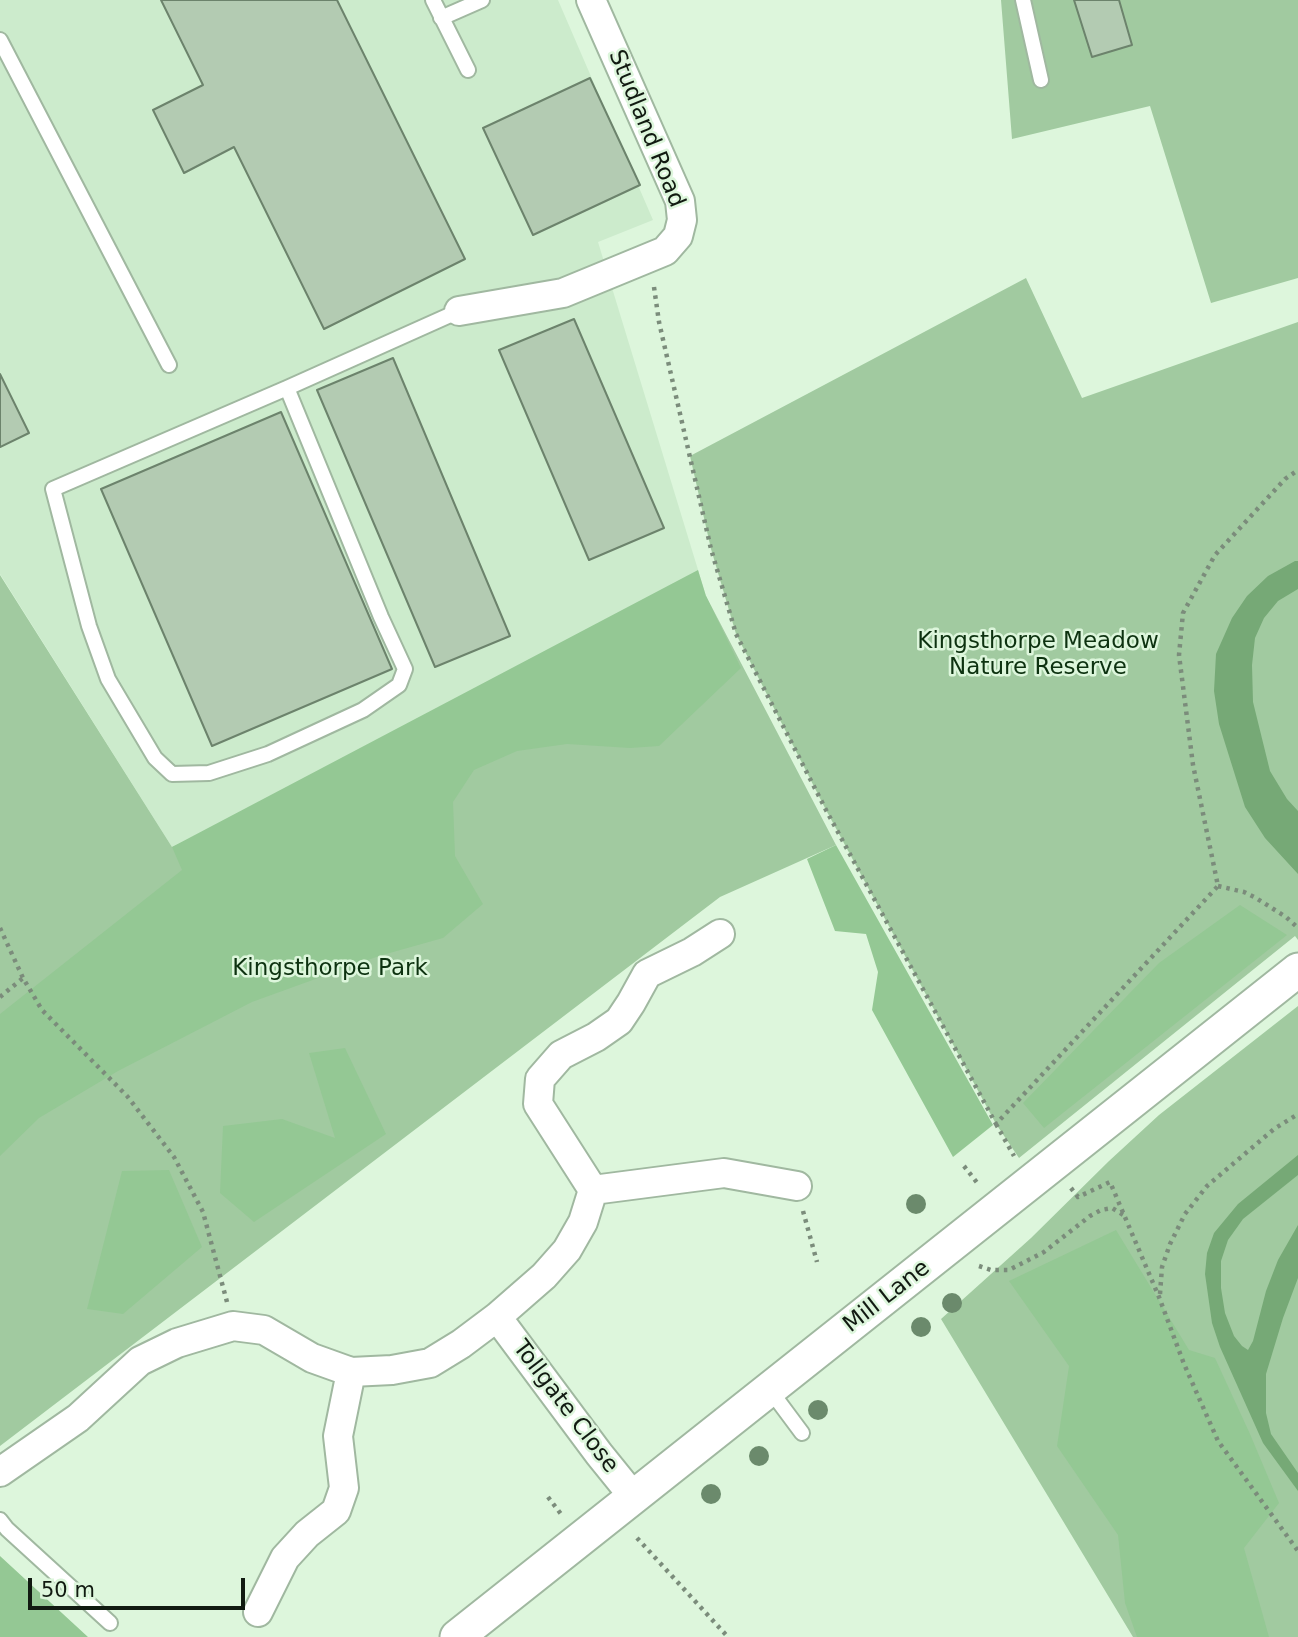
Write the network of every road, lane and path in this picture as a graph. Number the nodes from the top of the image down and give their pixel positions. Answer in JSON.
{"nodes":[{"id":1,"x":433,"y":0,"type":"edge"},
{"id":2,"x":482,"y":0,"type":"edge"},
{"id":3,"x":591,"y":0,"type":"edge"},
{"id":4,"x":1023,"y":0,"type":"edge"},
{"id":5,"x":441,"y":18,"type":"junction"},
{"id":6,"x":0,"y":40,"type":"edge"},
{"id":7,"x":4,"y":58,"type":"edge"},
{"id":8,"x":468,"y":70,"type":"dead end"},
{"id":9,"x":1041,"y":80,"type":"dead end"},
{"id":10,"x":650,"y":258,"type":"junction"},
{"id":11,"x":459,"y":311,"type":"joint"},
{"id":12,"x":169,"y":365,"type":"dead end"},
{"id":13,"x":287,"y":388,"type":"junction"},
{"id":14,"x":1298,"y":470,"type":"edge"},
{"id":15,"x":1218,"y":887,"type":"junction"},
{"id":16,"x":0,"y":928,"type":"edge"},
{"id":17,"x":1298,"y":928,"type":"edge"},
{"id":18,"x":720,"y":934,"type":"dead end"},
{"id":19,"x":1289,"y":977,"type":"edge"},
{"id":20,"x":23,"y":978,"type":"junction"},
{"id":21,"x":0,"y":997,"type":"edge"},
{"id":22,"x":1298,"y":1114,"type":"edge"},
{"id":23,"x":964,"y":1166,"type":"dead end"},
{"id":24,"x":1069,"y":1185,"type":"dead end"},
{"id":25,"x":797,"y":1186,"type":"joint"},
{"id":26,"x":593,"y":1190,"type":"junction"},
{"id":27,"x":985,"y":1193,"type":"dead end"},
{"id":28,"x":1126,"y":1217,"type":"junction"},
{"id":29,"x":817,"y":1262,"type":"dead end"},
{"id":30,"x":979,"y":1266,"type":"dead end"},
{"id":31,"x":1159,"y":1297,"type":"junction"},
{"id":32,"x":497,"y":1317,"type":"junction"},
{"id":33,"x":233,"y":1326,"type":"junction"},
{"id":34,"x":351,"y":1372,"type":"junction"},
{"id":35,"x":770,"y":1390,"type":"junction"},
{"id":36,"x":802,"y":1433,"type":"dead end"},
{"id":37,"x":0,"y":1472,"type":"edge"},
{"id":38,"x":633,"y":1496,"type":"junction"},
{"id":39,"x":548,"y":1497,"type":"dead end"},
{"id":40,"x":561,"y":1514,"type":"dead end"},
{"id":41,"x":0,"y":1520,"type":"edge"},
{"id":42,"x":637,"y":1538,"type":"dead end"},
{"id":43,"x":1298,"y":1551,"type":"edge"},
{"id":44,"x":258,"y":1612,"type":"dead end"},
{"id":45,"x":110,"y":1623,"type":"dead end"},
{"id":46,"x":473,"y":1632,"type":"edge"},
{"id":47,"x":727,"y":1637,"type":"edge"}],
"edges":[{"from":1,"to":5,"type":"lane"},
{"from":2,"to":5,"type":"lane"},
{"from":3,"to":10,"type":"street","name":"Studland Road"},
{"from":4,"to":9,"type":"lane"},
{"from":5,"to":8,"type":"lane"},
{"from":6,"to":7,"type":"lane"},
{"from":7,"to":12,"type":"lane"},
{"from":10,"to":11,"type":"street","name":"Studland Road"},
{"from":10,"to":15,"type":"path"},
{"from":11,"to":13,"type":"lane"},
{"from":13,"to":13,"type":"lane"},
{"from":14,"to":15,"type":"path"},
{"from":15,"to":17,"type":"path"},
{"from":16,"to":20,"type":"path"},
{"from":18,"to":26,"type":"street"},
{"from":19,"to":35,"type":"street","name":"Mill Lane"},
{"from":20,"to":21,"type":"path"},
{"from":20,"to":33,"type":"path"},
{"from":22,"to":31,"type":"path"},
{"from":23,"to":27,"type":"path"},
{"from":24,"to":28,"type":"path"},
{"from":25,"to":26,"type":"street"},
{"from":25,"to":29,"type":"path"},
{"from":26,"to":32,"type":"street","name":"Tollgate Close"},
{"from":28,"to":30,"type":"path"},
{"from":28,"to":31,"type":"path"},
{"from":31,"to":43,"type":"path"},
{"from":32,"to":34,"type":"street","name":"Tollgate Close"},
{"from":32,"to":38,"type":"street","name":"Tollgate Close"},
{"from":33,"to":34,"type":"street","name":"Tollgate Close"},
{"from":33,"to":37,"type":"street","name":"Tollgate Close"},
{"from":34,"to":44,"type":"street"},
{"from":35,"to":36,"type":"lane"},
{"from":35,"to":38,"type":"street","name":"Mill Lane"},
{"from":38,"to":46,"type":"street","name":"Mill Lane"},
{"from":39,"to":40,"type":"path"},
{"from":41,"to":45,"type":"lane"},
{"from":42,"to":47,"type":"path"}]}
